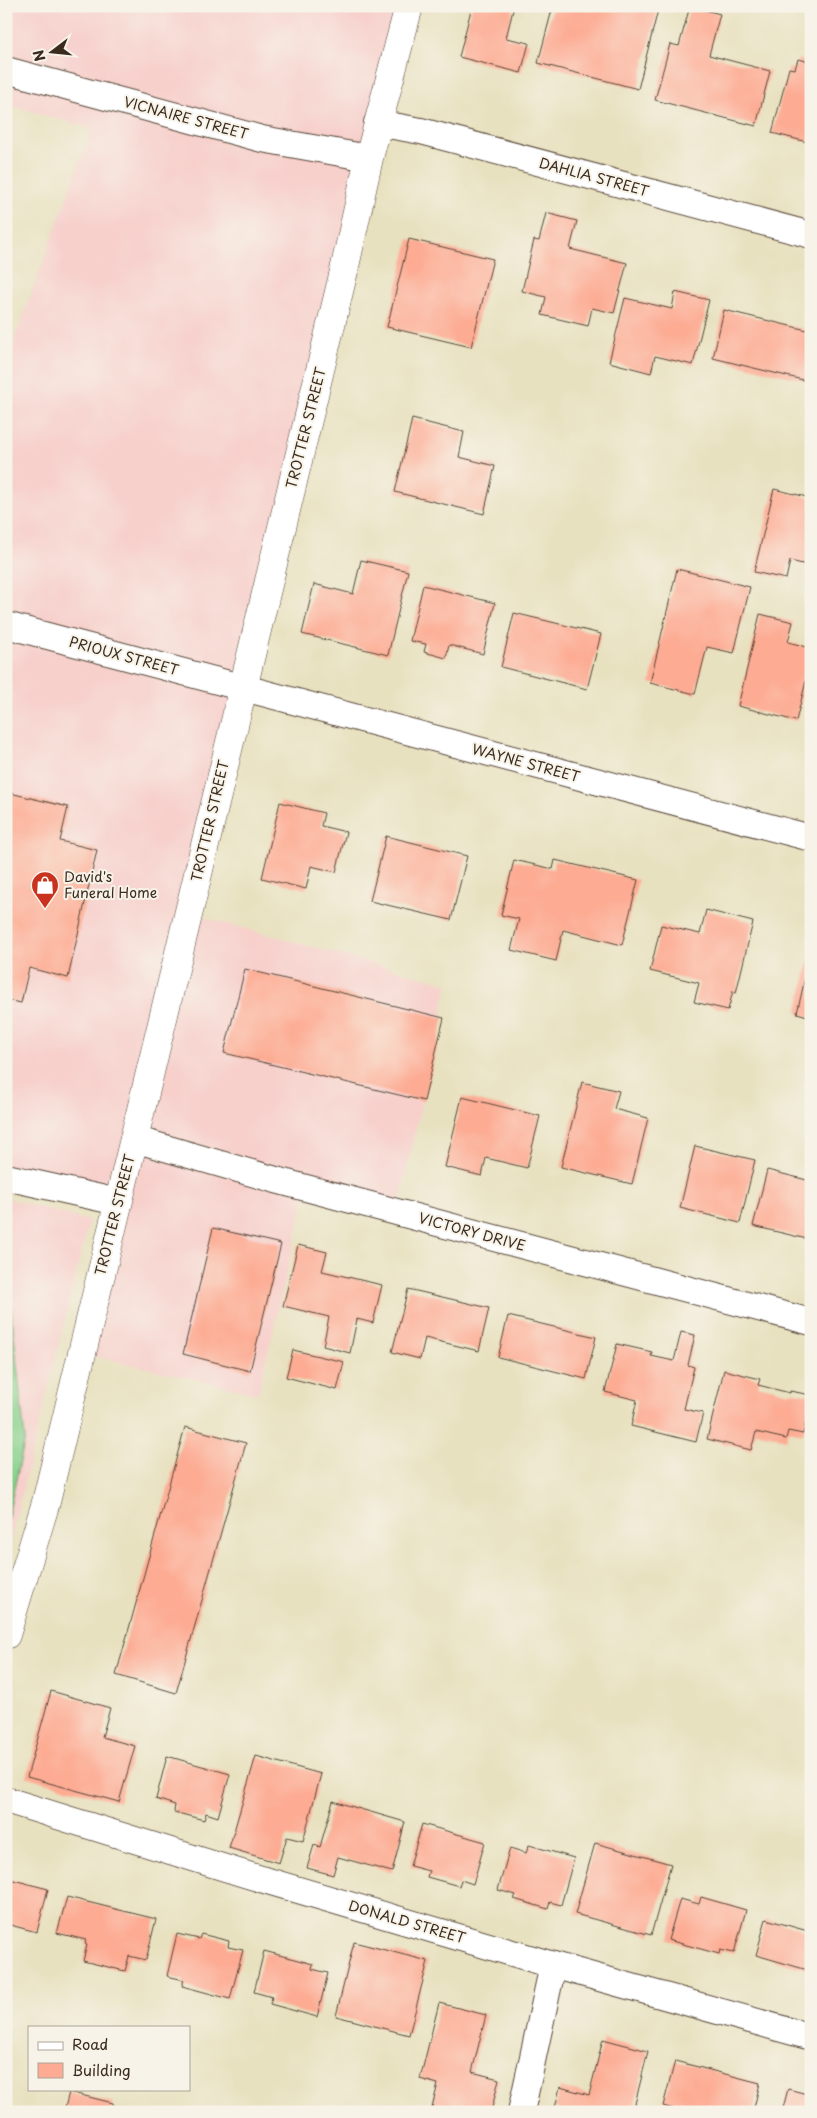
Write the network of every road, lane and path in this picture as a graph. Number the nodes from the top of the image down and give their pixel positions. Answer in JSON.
{"nodes":[{"id":1,"x":409,"y":6,"type":"edge"},
{"id":2,"x":6,"y":70,"type":"edge"},
{"id":3,"x":377,"y":123,"type":"junction"},
{"id":4,"x":369,"y":158,"type":"junction"},
{"id":5,"x":811,"y":235,"type":"edge"},
{"id":6,"x":6,"y":625,"type":"edge"},
{"id":7,"x":242,"y":688,"type":"junction"},
{"id":8,"x":811,"y":838,"type":"edge"},
{"id":9,"x":134,"y":1139,"type":"junction"},
{"id":10,"x":6,"y":1177,"type":"edge"},
{"id":11,"x":118,"y":1202,"type":"junction"},
{"id":12,"x":811,"y":1322,"type":"edge"},
{"id":13,"x":6,"y":1635,"type":"edge"},
{"id":14,"x":6,"y":1800,"type":"edge"},
{"id":15,"x":552,"y":1965,"type":"junction"},
{"id":16,"x":811,"y":2037,"type":"edge"},
{"id":17,"x":521,"y":2112,"type":"edge"}],
"edges":[{"from":1,"to":3,"type":"street","name":"TROTTER STREET"},
{"from":2,"to":4,"type":"street","name":"VICNAIRE STREET"},
{"from":3,"to":4,"type":"street","name":"TROTTER STREET"},
{"from":3,"to":5,"type":"street","name":"DAHLIA STREET"},
{"from":4,"to":7,"type":"street","name":"TROTTER STREET"},
{"from":6,"to":7,"type":"street","name":"PRIOUX STREET"},
{"from":7,"to":8,"type":"street","name":"WAYNE STREET"},
{"from":7,"to":9,"type":"street","name":"TROTTER STREET"},
{"from":9,"to":11,"type":"street","name":"TROTTER STREET"},
{"from":9,"to":12,"type":"street","name":"VICTORY DRIVE"},
{"from":10,"to":11,"type":"street"},
{"from":11,"to":13,"type":"street","name":"TROTTER STREET"},
{"from":14,"to":15,"type":"street","name":"DONALD STREET"},
{"from":15,"to":16,"type":"street","name":"DONALD STREET"},
{"from":15,"to":17,"type":"street"}]}
